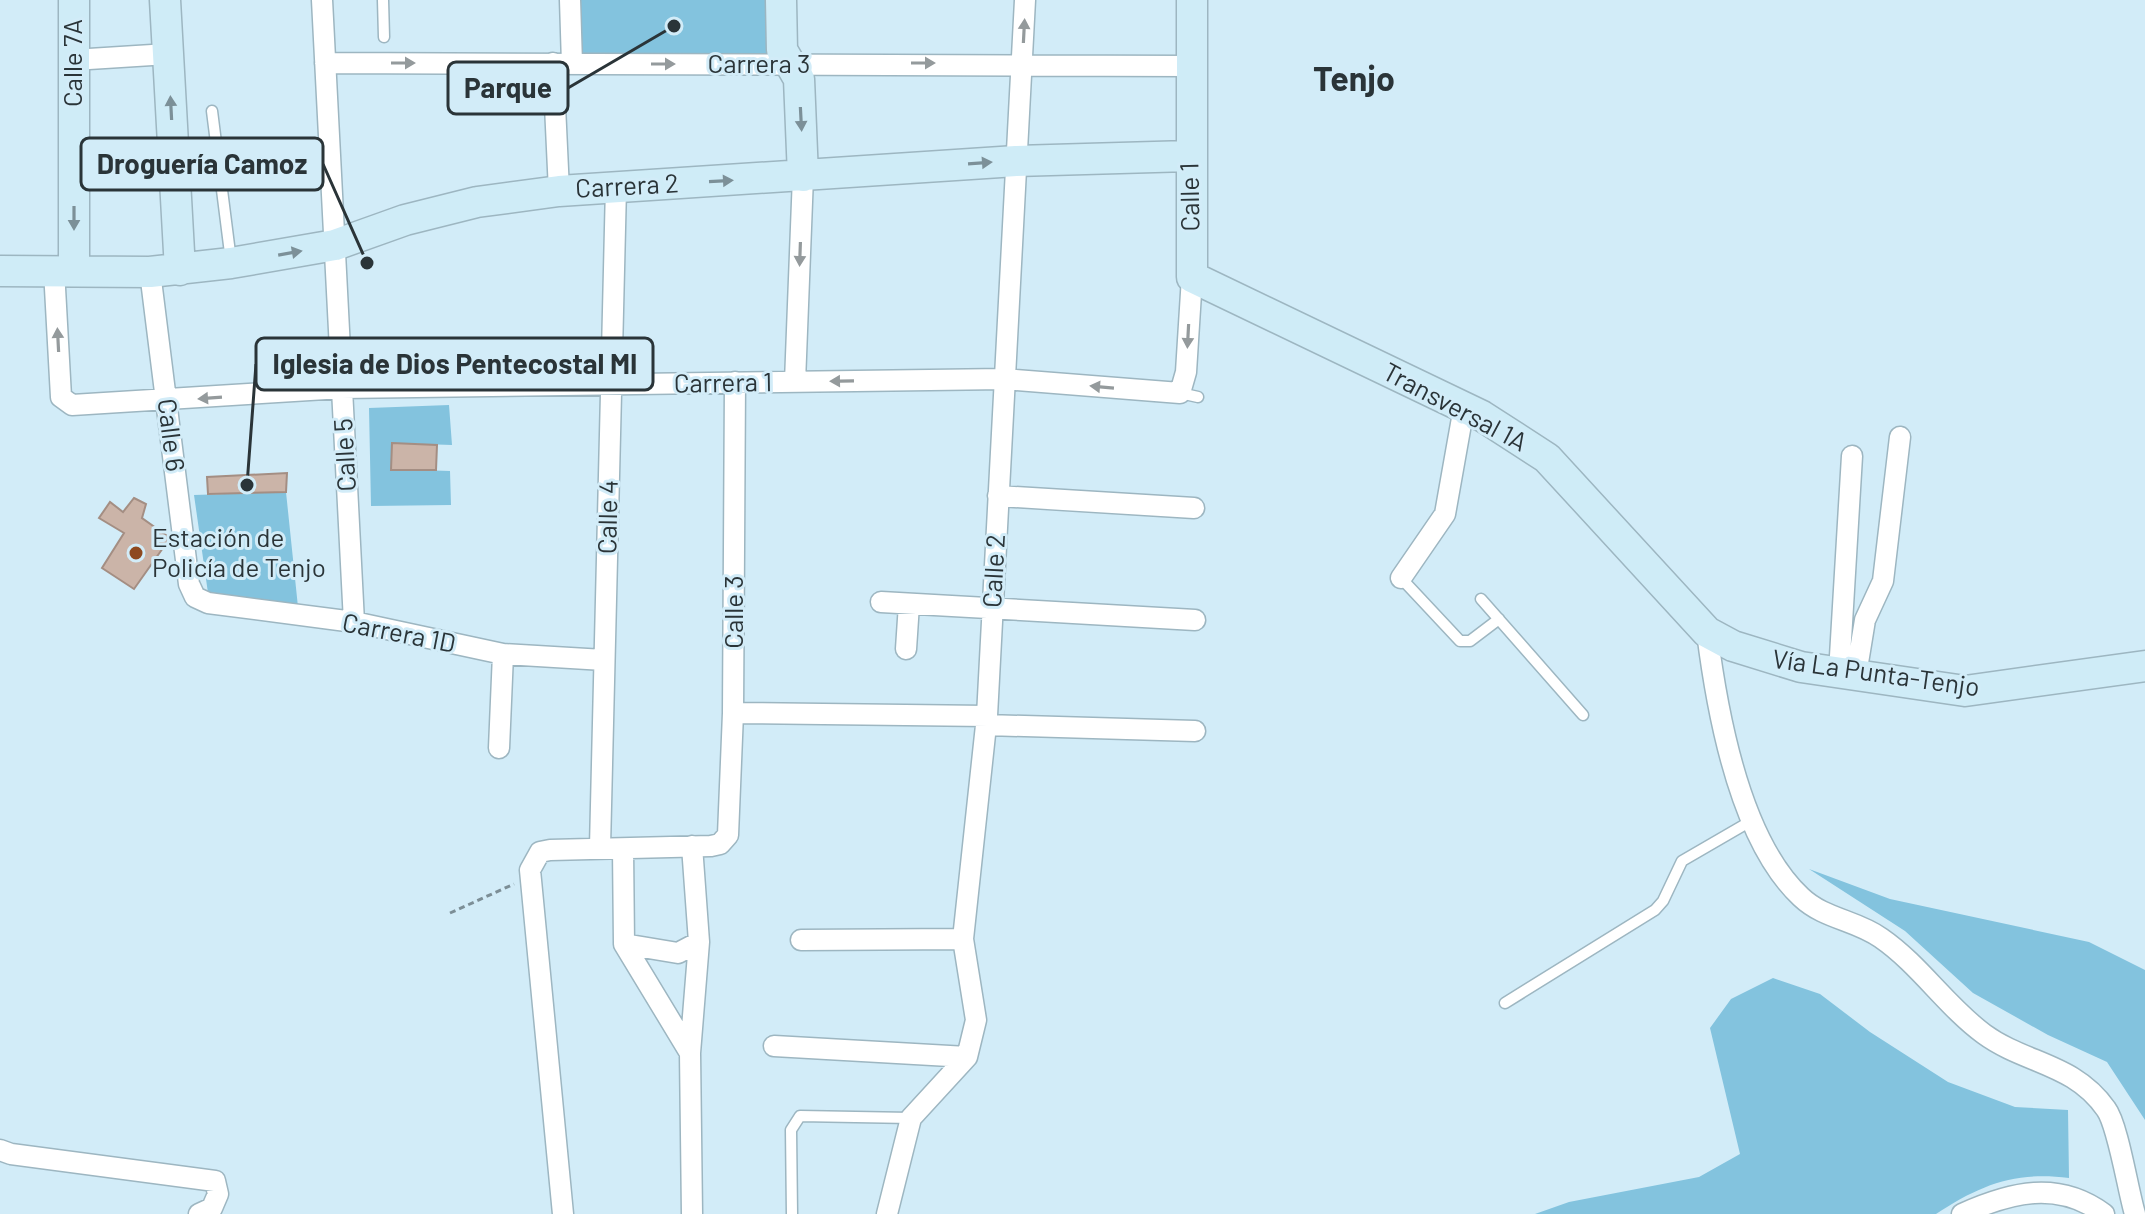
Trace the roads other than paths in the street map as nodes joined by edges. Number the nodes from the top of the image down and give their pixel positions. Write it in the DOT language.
graph roads {
  1 [pos="74,0"];
  2 [pos="165,0"];
  3 [pos="322,0"];
  4 [pos="383,0"];
  5 [pos="570,0"];
  6 [pos="781,0"];
  7 [pos="1025,0"];
  8 [pos="1192,0"];
  9 [pos="384,37"];
  10 [pos="168,54"];
  11 [pos="73,60"];
  12 [pos="1022,62"];
  13 [pos="325,63"];
  14 [pos="562,63"];
  15 [pos="791,64"];
  16 [pos="1192,66"];
  17 [pos="212,111"];
  18 [pos="1189,156"];
  19 [pos="1016,161"];
  20 [pos="803,176"];
  21 [pos="616,187"];
  22 [pos="559,191"];
  23 [pos="335,245"];
  24 [pos="231,263"];
  25 [pos="64,270"];
  26 [pos="180,270"];
  27 [pos="0,271"];
  28 [pos="150,272"];
  29 [pos="1192,277"];
  30 [pos="1004,379"];
  31 [pos="735,382"];
  32 [pos="795,382"];
  33 [pos="611,384"];
  34 [pos="342,388"];
  35 [pos="1189,395"];
  36 [pos="166,401"];
  37 [pos="1464,407"];
  38 [pos="1900,437"];
  39 [pos="1852,456"];
  40 [pos="998,496"];
  41 [pos="1194,508"];
  42 [pos="1401,578"];
  43 [pos="195,597"];
  44 [pos="1481,599"];
  45 [pos="881,602"];
  46 [pos="909,604"];
  47 [pos="992,610"];
  48 [pos="1499,619"];
  49 [pos="1195,620"];
  50 [pos="354,622"];
  51 [pos="1707,632"];
  52 [pos="906,649"];
  53 [pos="503,654"];
  54 [pos="604,660"];
  55 [pos="2145,666"];
  56 [pos="1847,674"];
  57 [pos="733,713"];
  58 [pos="1583,715"];
  59 [pos="986,720"];
  60 [pos="1195,731"];
  61 [pos="499,748"];
  62 [pos="1751,821"];
  63 [pos="692,846"];
  64 [pos="600,847"];
  65 [pos="623,849"];
  66 [pos="963,939"];
  67 [pos="801,940"];
  68 [pos="699,942"];
  69 [pos="624,944"];
  70 [pos="1505,1003"];
  71 [pos="774,1046"];
  72 [pos="690,1053"];
  73 [pos="967,1057"];
  74 [pos="911,1118"];
  75 [pos="0,1150"];
  76 [pos="199,1214"];
  77 [pos="563,1214"];
  78 [pos="692,1214"];
  79 [pos="792,1214"];
  80 [pos="887,1214"];
  81 [pos="1962,1214"];
  82 [pos="2104,1214"];
  83 [pos="2135,1214"];
  1 -- 11 [label="main road, Calle 7A"];
  2 -- 10 [label="main road"];
  3 -- 13 [label="street, Calle 5"];
  4 -- 9 [label="lane"];
  5 -- 14 [label="street"];
  6 -- 15 [label="main road"];
  12 -- 7 [label="street, Calle 2, one-way"];
  8 -- 16 [label="main road, Calle 1"];
  10 -- 11 [label="street"];
  26 -- 10 [label="main road, one-way"];
  11 -- 25 [label="main road, Calle 7A, one-way"];
  15 -- 12 [label="street, Carrera 3, one-way"];
  12 -- 16 [label="street, Carrera 3"];
  12 -- 19 [label="street, Calle 2"];
  13 -- 14 [label="street, Carrera 3, one-way"];
  13 -- 23 [label="street, Calle 5"];
  14 -- 15 [label="street, Carrera 3, one-way"];
  14 -- 22 [label="street"];
  15 -- 20 [label="main road, one-way"];
  16 -- 18 [label="main road, Calle 1"];
  17 -- 24 [label="lane"];
  18 -- 19 [label="main road, Carrera 2"];
  18 -- 29 [label="main road, Calle 1"];
  20 -- 19 [label="main road, Carrera 2, one-way"];
  19 -- 30 [label="street, Calle 2"];
  21 -- 20 [label="main road, Carrera 2, one-way"];
  20 -- 32 [label="street, one-way"];
  21 -- 22 [label="main road, Carrera 2"];
  21 -- 33 [label="street, Calle 4"];
  22 -- 23 [label="main road, Carrera 2"];
  24 -- 23 [label="main road, Carrera 2, one-way"];
  23 -- 34 [label="street, Calle 5"];
  24 -- 26 [label="main road, Carrera 2"];
  25 -- 27 [label="main road, Carrera 2"];
  25 -- 28 [label="main road, Carrera 2"];
  36 -- 25 [label="street, Carrera 1, one-way"];
  26 -- 28 [label="main road, Carrera 2"];
  28 -- 36 [label="street, Calle 6"];
  29 -- 35 [label="street, Calle 1, one-way"];
  29 -- 37 [label="main road, Transversal 1A"];
  30 -- 32 [label="street, Carrera 1, one-way"];
  35 -- 30 [label="street, Carrera 1, one-way"];
  30 -- 40 [label="street, Calle 2"];
  31 -- 32 [label="street, Carrera 1"];
  31 -- 33 [label="street, Carrera 1"];
  31 -- 57 [label="street, Calle 3"];
  33 -- 34 [label="street, Carrera 1"];
  33 -- 54 [label="street, Calle 4"];
  34 -- 36 [label="street, Carrera 1, one-way"];
  34 -- 50 [label="street, Calle 5"];
  36 -- 43 [label="street, Calle 6"];
  37 -- 42 [label="street"];
  37 -- 51 [label="main road, Transversal 1A"];
  38 -- 56 [label="street"];
  39 -- 56 [label="street"];
  40 -- 41 [label="street"];
  40 -- 47 [label="street, Calle 2"];
  42 -- 48 [label="lane"];
  43 -- 50 [label="street, Carrera 1D"];
  44 -- 48 [label="lane"];
  45 -- 46 [label="street"];
  46 -- 47 [label="street"];
  46 -- 52 [label="street"];
  47 -- 49 [label="street"];
  47 -- 59 [label="street, Calle 2"];
  48 -- 58 [label="lane"];
  50 -- 53 [label="street, Carrera 1D"];
  51 -- 56 [label="main road, Vía La Punta-Tenjo"];
  51 -- 62 [label="street"];
  53 -- 54 [label="street, Carrera 1D"];
  53 -- 61 [label="street"];
  54 -- 64 [label="street, Calle 4"];
  55 -- 56 [label="main road, Vía La Punta-Tenjo"];
  57 -- 59 [label="street"];
  57 -- 63 [label="street, Calle 3"];
  59 -- 60 [label="street"];
  59 -- 66 [label="street, Calle 2"];
  62 -- 70 [label="lane"];
  62 -- 83 [label="street"];
  63 -- 65 [label="street"];
  63 -- 68 [label="street"];
  64 -- 65 [label="street"];
  64 -- 77 [label="street"];
  65 -- 69 [label="street"];
  66 -- 67 [label="street"];
  66 -- 73 [label="street, Calle 2"];
  68 -- 69 [label="street"];
  68 -- 72 [label="street"];
  69 -- 72 [label="street"];
  71 -- 73 [label="street"];
  72 -- 78 [label="street"];
  73 -- 74 [label="street, Calle 2"];
  74 -- 79 [label="lane"];
  74 -- 80 [label="street"];
  75 -- 76 [label="street"];
  81 -- 82 [label="street"];
}
